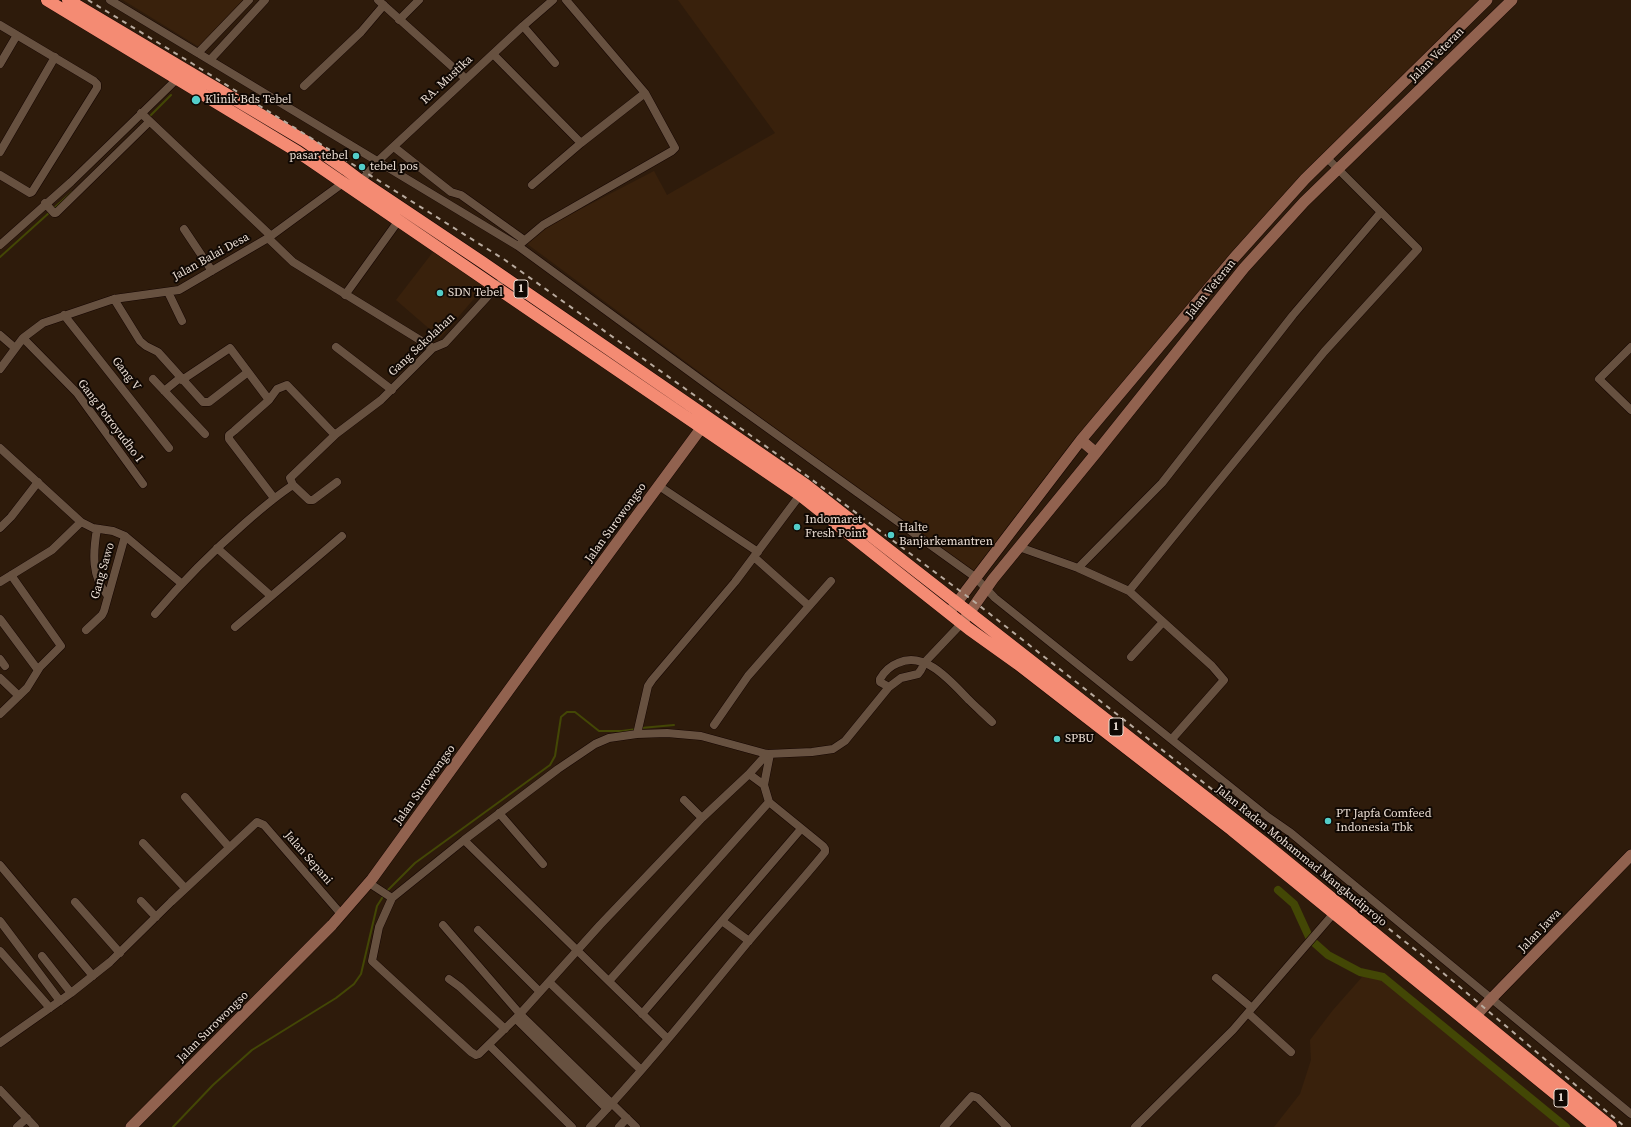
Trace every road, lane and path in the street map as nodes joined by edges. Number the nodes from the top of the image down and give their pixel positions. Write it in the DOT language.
graph roads {
  1 [pos="47,0"];
  2 [pos="68,0"];
  3 [pos="110,0"];
  4 [pos="249,0"];
  5 [pos="265,0"];
  6 [pos="419,0"];
  7 [pos="554,0"];
  8 [pos="566,0"];
  9 [pos="1487,0"];
  10 [pos="1512,0"];
  11 [pos="381,3"];
  12 [pos="399,20"];
  13 [pos="0,25"];
  14 [pos="523,26"];
  15 [pos="17,35"];
  16 [pos="493,54"];
  17 [pos="204,56"];
  18 [pos="55,57"];
  19 [pos="555,63"];
  20 [pos="0,64"];
  21 [pos="178,79"];
  22 [pos="466,79"];
  23 [pos="304,86"];
  24 [pos="645,93"];
  25 [pos="145,118"];
  26 [pos="581,143"];
  27 [pos="394,147"];
  28 [pos="0,152"];
  29 [pos="109,154"];
  30 [pos="1327,158"];
  31 [pos="378,161"];
  32 [pos="1339,169"];
  33 [pos="92,171"];
  34 [pos="0,175"];
  35 [pos="361,181"];
  36 [pos="344,183"];
  37 [pos="532,186"];
  38 [pos="75,187"];
  39 [pos="49,208"];
  40 [pos="1381,212"];
  41 [pos="399,220"];
  42 [pos="184,229"];
  43 [pos="270,237"];
  44 [pos="521,243"];
  45 [pos="0,245"];
  46 [pos="212,271"];
  47 [pos="500,282"];
  48 [pos="168,292"];
  49 [pos="345,295"];
  50 [pos="114,299"];
  51 [pos="64,315"];
  52 [pos="182,321"];
  53 [pos="0,335"];
  54 [pos="24,338"];
  55 [pos="336,347"];
  56 [pos="1631,347"];
  57 [pos="15,348"];
  58 [pos="433,348"];
  59 [pos="0,369"];
  60 [pos="248,372"];
  61 [pos="153,379"];
  62 [pos="181,379"];
  63 [pos="392,390"];
  64 [pos="164,391"];
  65 [pos="269,400"];
  66 [pos="1631,410"];
  67 [pos="702,427"];
  68 [pos="205,434"];
  69 [pos="336,434"];
  70 [pos="1081,440"];
  71 [pos="0,448"];
  72 [pos="170,448"];
  73 [pos="1096,453"];
  74 [pos="38,482"];
  75 [pos="337,482"];
  76 [pos="143,484"];
  77 [pos="293,485"];
  78 [pos="659,486"];
  79 [pos="800,495"];
  80 [pos="274,498"];
  81 [pos="81,522"];
  82 [pos="0,528"];
  83 [pos="97,529"];
  84 [pos="125,536"];
  85 [pos="342,536"];
  86 [pos="1020,547"];
  87 [pos="217,548"];
  88 [pos="756,555"];
  89 [pos="1078,568"];
  90 [pos="11,575"];
  91 [pos="975,577"];
  92 [pos="831,581"];
  93 [pos="0,582"];
  94 [pos="181,583"];
  95 [pos="987,588"];
  96 [pos="1129,591"];
  97 [pos="108,596"];
  98 [pos="272,596"];
  99 [pos="957,603"];
  100 [pos="809,606"];
  101 [pos="949,613"];
  102 [pos="969,613"];
  103 [pos="155,614"];
  104 [pos="0,619"];
  105 [pos="1163,622"];
  106 [pos="962,623"];
  107 [pos="235,627"];
  108 [pos="86,630"];
  109 [pos="1131,657"];
  110 [pos="921,664"];
  111 [pos="38,670"];
  112 [pos="0,678"];
  113 [pos="886,685"];
  114 [pos="19,696"];
  115 [pos="0,712"];
  116 [pos="992,722"];
  117 [pos="714,725"];
  118 [pos="638,730"];
  119 [pos="1172,739"];
  120 [pos="769,754"];
  121 [pos="749,774"];
  122 [pos="764,785"];
  123 [pos="185,797"];
  124 [pos="684,800"];
  125 [pos="769,802"];
  126 [pos="499,813"];
  127 [pos="702,818"];
  128 [pos="801,829"];
  129 [pos="464,840"];
  130 [pos="143,843"];
  131 [pos="229,847"];
  132 [pos="1631,855"];
  133 [pos="543,864"];
  134 [pos="0,865"];
  135 [pos="369,883"];
  136 [pos="185,888"];
  137 [pos="387,895"];
  138 [pos="141,901"];
  139 [pos="75,902"];
  140 [pos="1334,913"];
  141 [pos="341,914"];
  142 [pos="156,917"];
  143 [pos="0,921"];
  144 [pos="722,921"];
  145 [pos="443,926"];
  146 [pos="478,930"];
  147 [pos="749,941"];
  148 [pos="577,950"];
  149 [pos="0,951"];
  150 [pos="120,952"];
  151 [pos="42,956"];
  152 [pos="93,976"];
  153 [pos="1216,978"];
  154 [pos="449,979"];
  155 [pos="609,981"];
  156 [pos="549,982"];
  157 [pos="540,992"];
  158 [pos="71,993"];
  159 [pos="1491,999"];
  160 [pos="60,1001"];
  161 [pos="50,1008"];
  162 [pos="1250,1011"];
  163 [pos="642,1014"];
  164 [pos="518,1017"];
  165 [pos="1472,1020"];
  166 [pos="505,1029"];
  167 [pos="2,1038"];
  168 [pos="668,1039"];
  169 [pos="489,1045"];
  170 [pos="1291,1052"];
  171 [pos="641,1070"];
  172 [pos="0,1090"];
  173 [pos="610,1106"];
  174 [pos="1631,1114"];
  175 [pos="27,1118"];
  176 [pos="628,1118"];
  177 [pos="1145,1124"];
  178 [pos="17,1127"];
  179 [pos="35,1127"];
  180 [pos="131,1127"];
  181 [pos="572,1127"];
  182 [pos="590,1127"];
  183 [pos="619,1127"];
  184 [pos="636,1127"];
  185 [pos="944,1127"];
  186 [pos="1007,1127"];
  187 [pos="1135,1127"];
  188 [pos="1596,1127"];
  189 [pos="1611,1127"];
  1 -- 21 [label="highway, 1"];
  2 -- 35 [label="highway, 1"];
  3 -- 17 [label="street"];
  4 -- 17 [label="street"];
  5 -- 17 [label="street"];
  6 -- 12 [label="street"];
  7 -- 14 [label="street, RA. Mustika"];
  8 -- 24 [label="street"];
  9 -- 30 [label="main road, Jalan Veteran"];
  10 -- 32 [label="main road, Jalan Veteran"];
  11 -- 12 [label="street"];
  11 -- 23 [label="street"];
  12 -- 22 [label="street"];
  13 -- 15 [label="street"];
  14 -- 16 [label="street, RA. Mustika"];
  14 -- 19 [label="street"];
  15 -- 18 [label="street"];
  15 -- 20 [label="street"];
  16 -- 22 [label="street, RA. Mustika"];
  16 -- 26 [label="street"];
  17 -- 31 [label="street"];
  18 -- 28 [label="street"];
  18 -- 34 [label="street"];
  21 -- 25 [label="street"];
  21 -- 36 [label="highway, 1"];
  22 -- 27 [label="street, RA. Mustika"];
  24 -- 26 [label="street"];
  24 -- 44 [label="street"];
  25 -- 29 [label="street"];
  25 -- 29 [label="street"];
  25 -- 43 [label="street"];
  26 -- 37 [label="street"];
  27 -- 31 [label="street, RA. Mustika"];
  27 -- 44 [label="street"];
  29 -- 33 [label="street"];
  29 -- 33 [label="street"];
  30 -- 32 [label="street"];
  30 -- 70 [label="main road, Jalan Veteran"];
  31 -- 35 [label="street, RA. Mustika"];
  31 -- 44 [label="street"];
  32 -- 40 [label="street"];
  32 -- 73 [label="main road, Jalan Veteran"];
  33 -- 38 [label="street"];
  33 -- 38 [label="street"];
  35 -- 47 [label="highway, 1"];
  36 -- 41 [label="highway, 1"];
  36 -- 43 [label="street, Jalan Balai Desa"];
  38 -- 39 [label="street"];
  38 -- 39 [label="street"];
  39 -- 45 [label="street"];
  40 -- 89 [label="street"];
  40 -- 96 [label="street"];
  41 -- 47 [label="highway, 1"];
  41 -- 49 [label="street"];
  42 -- 46 [label="street"];
  43 -- 46 [label="street, Jalan Balai Desa"];
  43 -- 49 [label="street"];
  44 -- 91 [label="street"];
  46 -- 48 [label="street, Jalan Balai Desa"];
  47 -- 58 [label="street, Gang Sekolahan"];
  47 -- 67 [label="highway, 1"];
  47 -- 99 [label="highway, 1"];
  48 -- 50 [label="street, Jalan Balai Desa"];
  48 -- 52 [label="street"];
  49 -- 58 [label="street"];
  50 -- 51 [label="street, Jalan Balai Desa"];
  50 -- 62 [label="street"];
  51 -- 54 [label="street, Jalan Balai Desa"];
  51 -- 72 [label="street, Gang V"];
  53 -- 57 [label="street"];
  54 -- 57 [label="street, Jalan Balai Desa"];
  54 -- 76 [label="street, Gang Potroyudho I"];
  55 -- 63 [label="street"];
  56 -- 66 [label="street"];
  57 -- 59 [label="street, Jalan Balai Desa"];
  58 -- 63 [label="street, Gang Sekolahan"];
  60 -- 62 [label="street"];
  60 -- 62 [label="street"];
  60 -- 65 [label="street"];
  61 -- 64 [label="street"];
  62 -- 64 [label="street"];
  63 -- 69 [label="street, Gang Sekolahan"];
  64 -- 68 [label="street"];
  65 -- 69 [label="street"];
  65 -- 80 [label="street"];
  67 -- 78 [label="main road, Jalan Surowongso"];
  67 -- 79 [label="highway, 1"];
  69 -- 77 [label="street, Gang Sekolahan"];
  70 -- 73 [label="main road"];
  70 -- 91 [label="main road, Jalan Veteran"];
  71 -- 74 [label="street"];
  73 -- 86 [label="main road, Jalan Veteran"];
  74 -- 81 [label="street"];
  74 -- 82 [label="street"];
  75 -- 77 [label="street"];
  77 -- 80 [label="street"];
  78 -- 88 [label="street"];
  78 -- 135 [label="main road, Jalan Surowongso"];
  79 -- 88 [label="street"];
  79 -- 101 [label="highway, 1"];
  80 -- 87 [label="street"];
  81 -- 83 [label="street"];
  81 -- 90 [label="street"];
  83 -- 84 [label="street"];
  83 -- 97 [label="street"];
  84 -- 94 [label="street"];
  84 -- 97 [label="street, Gang Sawo"];
  85 -- 98 [label="street"];
  86 -- 89 [label="street"];
  86 -- 95 [label="main road, Jalan Veteran"];
  87 -- 94 [label="street"];
  87 -- 98 [label="street"];
  88 -- 100 [label="street"];
  88 -- 118 [label="street"];
  89 -- 96 [label="street"];
  90 -- 93 [label="street"];
  90 -- 111 [label="street"];
  91 -- 95 [label="street"];
  91 -- 99 [label="main road, Jalan Veteran"];
  92 -- 100 [label="street"];
  94 -- 103 [label="street"];
  95 -- 102 [label="main road, Jalan Veteran"];
  95 -- 119 [label="street"];
  96 -- 105 [label="street"];
  97 -- 108 [label="street, Gang Sawo"];
  98 -- 107 [label="street"];
  99 -- 101 [label="main road, Jalan Veteran"];
  99 -- 102 [label="highway, 1"];
  100 -- 117 [label="street"];
  101 -- 106 [label="highway, 1"];
  102 -- 106 [label="main road, Jalan Veteran"];
  102 -- 165 [label="highway, Jalan Raden Mohammad Mangkudiprojo / 1"];
  104 -- 111 [label="street"];
  105 -- 109 [label="street"];
  105 -- 119 [label="street"];
  106 -- 110 [label="street"];
  106 -- 140 [label="highway, Jalan Raden Mohammad Mangkudiprojo / 1"];
  110 -- 113 [label="street"];
  110 -- 113 [label="street"];
  110 -- 116 [label="street"];
  111 -- 114 [label="street"];
  112 -- 114 [label="street"];
  113 -- 120 [label="street"];
  114 -- 115 [label="street"];
  118 -- 120 [label="street"];
  118 -- 126 [label="street"];
  119 -- 159 [label="street"];
  120 -- 121 [label="street"];
  120 -- 122 [label="street"];
  121 -- 122 [label="street"];
  121 -- 127 [label="street"];
  122 -- 125 [label="street"];
  123 -- 131 [label="street"];
  124 -- 127 [label="street"];
  125 -- 128 [label="street"];
  125 -- 155 [label="street"];
  126 -- 129 [label="street"];
  126 -- 133 [label="street"];
  127 -- 148 [label="street"];
  128 -- 144 [label="street"];
  128 -- 147 [label="street"];
  129 -- 137 [label="street"];
  129 -- 148 [label="street"];
  130 -- 136 [label="street"];
  131 -- 136 [label="street"];
  131 -- 141 [label="street, Jalan Sepani"];
  132 -- 159 [label="main road, Jalan Jawa"];
  134 -- 152 [label="street"];
  135 -- 137 [label="street"];
  135 -- 141 [label="main road, Jalan Surowongso"];
  136 -- 142 [label="street"];
  137 -- 169 [label="street"];
  138 -- 142 [label="street"];
  139 -- 150 [label="street"];
  140 -- 162 [label="street"];
  140 -- 165 [label="highway, Jalan Raden Mohammad Mangkudiprojo / 1"];
  141 -- 180 [label="main road, Jalan Surowongso"];
  142 -- 150 [label="street"];
  143 -- 160 [label="street"];
  144 -- 147 [label="street"];
  144 -- 163 [label="street"];
  145 -- 164 [label="street"];
  146 -- 157 [label="street"];
  147 -- 168 [label="street"];
  148 -- 155 [label="street"];
  148 -- 156 [label="street"];
  149 -- 161 [label="street"];
  150 -- 152 [label="street"];
  151 -- 158 [label="street"];
  152 -- 158 [label="street"];
  153 -- 162 [label="street"];
  154 -- 166 [label="street"];
  155 -- 163 [label="street"];
  156 -- 157 [label="street"];
  156 -- 171 [label="street"];
  157 -- 164 [label="street"];
  158 -- 160 [label="street"];
  159 -- 165 [label="main road, Jalan Jawa"];
  159 -- 174 [label="street"];
  160 -- 161 [label="street"];
  161 -- 167 [label="street"];
  162 -- 170 [label="street"];
  162 -- 177 [label="street"];
  163 -- 168 [label="street"];
  164 -- 166 [label="street"];
  164 -- 173 [label="street"];
  165 -- 188 [label="highway, Jalan Raden Mohammad Mangkudiprojo / 1"];
  165 -- 189 [label="highway, Jalan Raden Mohammad Mangkudiprojo / 1"];
  166 -- 169 [label="street"];
  168 -- 171 [label="street"];
  169 -- 181 [label="street"];
  171 -- 173 [label="street"];
  172 -- 175 [label="street"];
  173 -- 176 [label="street"];
  173 -- 182 [label="street"];
  175 -- 178 [label="street"];
  175 -- 179 [label="street"];
  176 -- 183 [label="street"];
  176 -- 184 [label="street"];
  177 -- 187 [label="street"];
  185 -- 186 [label="street"];
}
